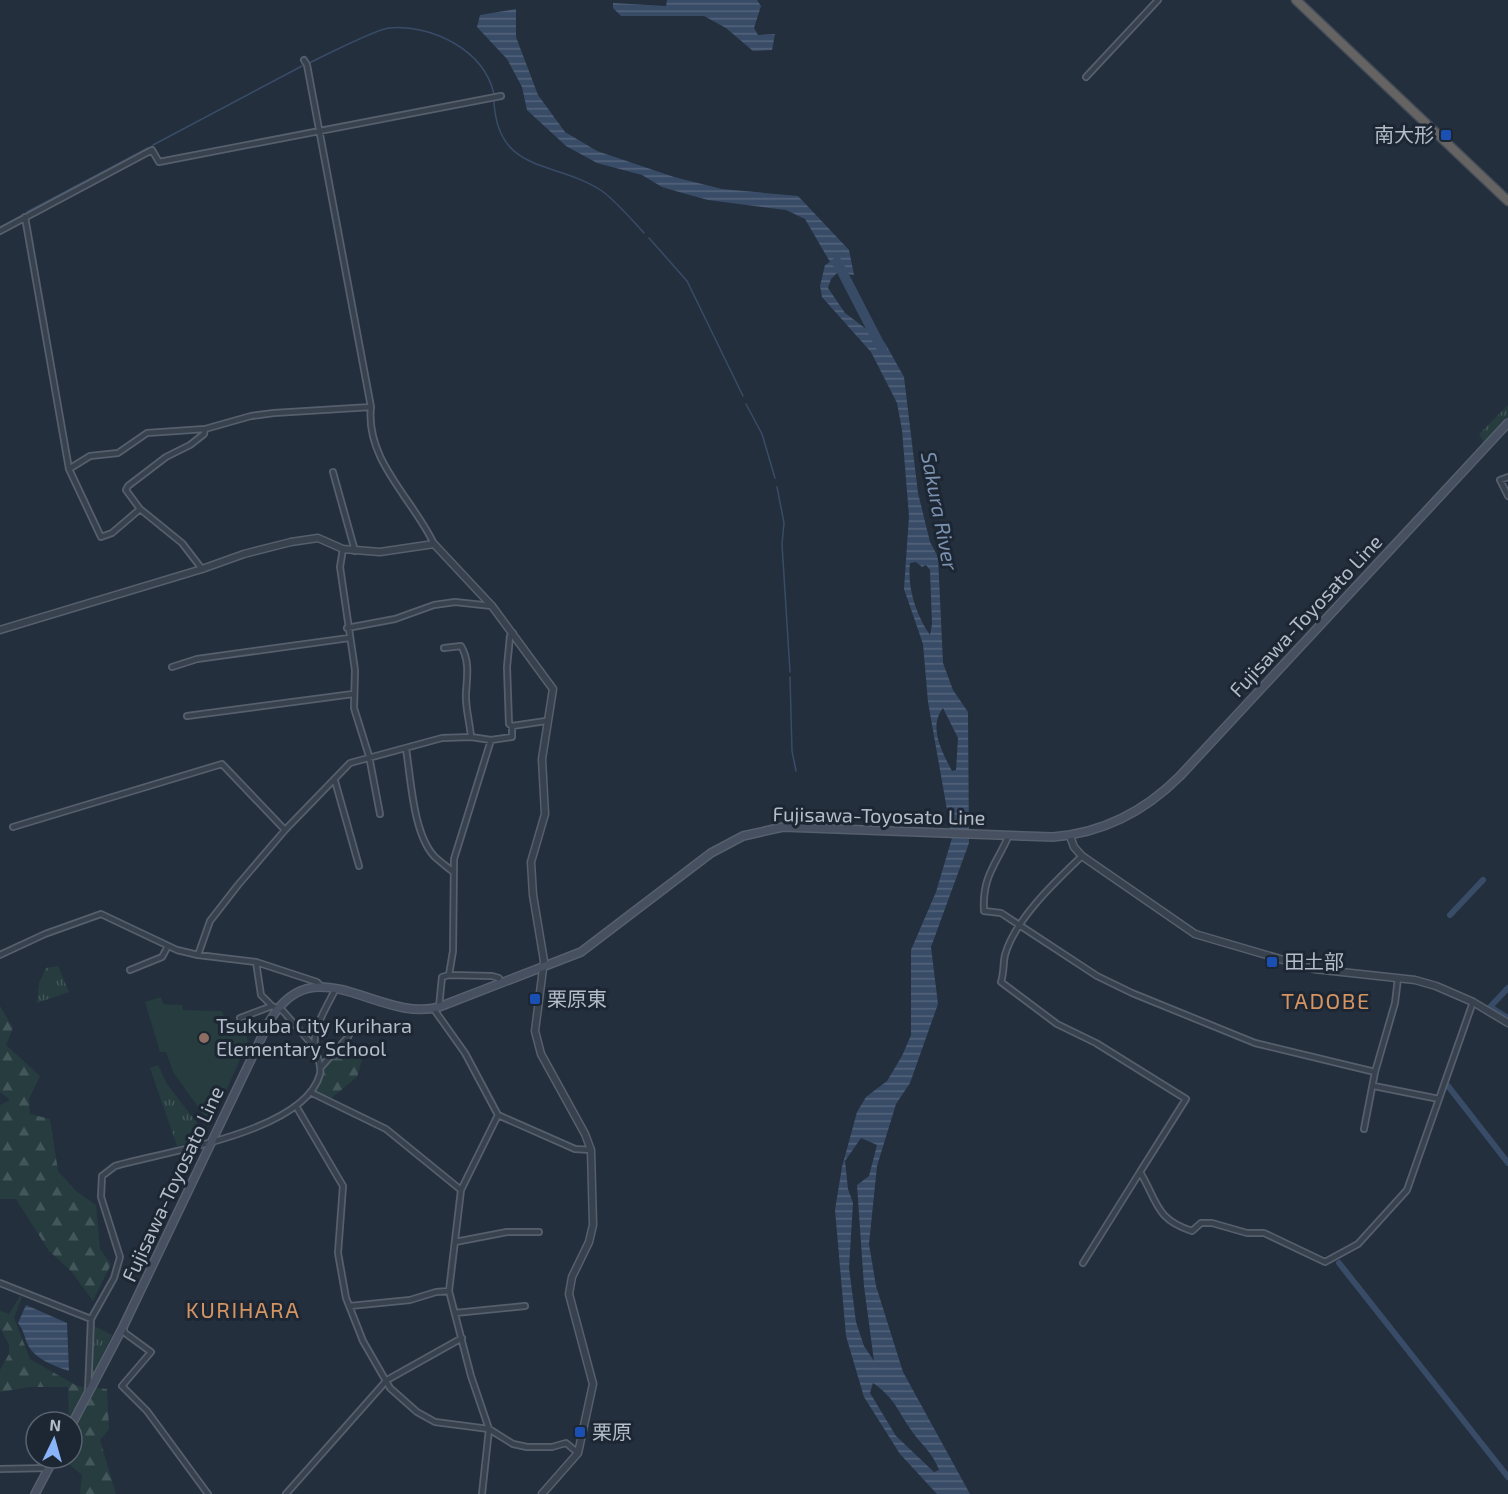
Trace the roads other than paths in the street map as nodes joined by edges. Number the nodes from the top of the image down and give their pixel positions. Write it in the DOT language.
graph roads {
  1 [pos="1158,0"];
  2 [pos="1296,0"];
  3 [pos="304,60"];
  4 [pos="1086,77"];
  5 [pos="501,96"];
  6 [pos="319,131"];
  7 [pos="1508,201"];
  8 [pos="25,217"];
  9 [pos="0,231"];
  10 [pos="371,407"];
  11 [pos="1508,423"];
  12 [pos="206,429"];
  13 [pos="69,469"];
  14 [pos="333,472"];
  15 [pos="1508,477"];
  16 [pos="1508,496"];
  17 [pos="140,508"];
  18 [pos="434,544"];
  19 [pos="343,549"];
  20 [pos="355,551"];
  21 [pos="202,569"];
  22 [pos="492,606"];
  23 [pos="347,628"];
  24 [pos="0,630"];
  25 [pos="513,633"];
  26 [pos="349,638"];
  27 [pos="444,648"];
  28 [pos="172,667"];
  29 [pos="353,694"];
  30 [pos="187,716"];
  31 [pos="546,721"];
  32 [pos="512,726"];
  33 [pos="471,737"];
  34 [pos="491,740"];
  35 [pos="406,749"];
  36 [pos="369,756"];
  37 [pos="335,781"];
  38 [pos="380,814"];
  39 [pos="13,827"];
  40 [pos="285,830"];
  41 [pos="1007,835"];
  42 [pos="1070,836"];
  43 [pos="1082,856"];
  44 [pos="359,866"];
  45 [pos="452,871"];
  46 [pos="1021,925"];
  47 [pos="168,946"];
  48 [pos="198,955"];
  49 [pos="0,956"];
  50 [pos="256,962"];
  51 [pos="544,968"];
  52 [pos="130,970"];
  53 [pos="450,975"];
  54 [pos="1398,978"];
  55 [pos="500,984"];
  56 [pos="321,986"];
  57 [pos="336,988"];
  58 [pos="1473,1002"];
  59 [pos="275,1007"];
  60 [pos="436,1008"];
  61 [pos="240,1018"];
  62 [pos="1508,1023"];
  63 [pos="353,1027"];
  64 [pos="315,1048"];
  65 [pos="321,1067"];
  66 [pos="1375,1072"];
  67 [pos="1374,1086"];
  68 [pos="312,1093"];
  69 [pos="1439,1099"];
  70 [pos="297,1106"];
  71 [pos="498,1115"];
  72 [pos="1364,1129"];
  73 [pos="211,1141"];
  74 [pos="591,1150"];
  75 [pos="1140,1172"];
  76 [pos="461,1190"];
  77 [pos="539,1232"];
  78 [pos="455,1242"];
  79 [pos="1083,1263"];
  80 [pos="0,1283"];
  81 [pos="449,1291"];
  82 [pos="350,1306"];
  83 [pos="525,1306"];
  84 [pos="455,1313"];
  85 [pos="91,1319"];
  86 [pos="123,1327"];
  87 [pos="462,1338"];
  88 [pos="387,1380"];
  89 [pos="88,1394"];
  90 [pos="79,1410"];
  91 [pos="489,1429"];
  92 [pos="578,1453"];
  93 [pos="24,1468"];
  94 [pos="0,1469"];
  95 [pos="47,1470"];
  96 [pos="35,1494"];
  97 [pos="208,1494"];
  98 [pos="286,1494"];
  99 [pos="482,1494"];
  100 [pos="542,1494"];
  1 -- 4 [label="street"];
  2 -- 7 [label="highway"];
  3 -- 6 [label="street"];
  5 -- 6 [label="street"];
  6 -- 8 [label="street"];
  6 -- 10 [label="street"];
  8 -- 9 [label="street"];
  8 -- 13 [label="street"];
  10 -- 12 [label="street"];
  10 -- 18 [label="street"];
  11 -- 42 [label="main road, Fujisawa-Toyosato Line"];
  12 -- 13 [label="street"];
  12 -- 17 [label="street"];
  13 -- 17 [label="street"];
  14 -- 20 [label="street"];
  15 -- 16 [label="street"];
  17 -- 21 [label="street"];
  18 -- 20 [label="street"];
  18 -- 22 [label="street"];
  19 -- 20 [label="street"];
  19 -- 21 [label="street"];
  19 -- 23 [label="street"];
  21 -- 24 [label="street"];
  22 -- 23 [label="street"];
  22 -- 25 [label="street"];
  23 -- 26 [label="street"];
  25 -- 31 [label="street"];
  25 -- 32 [label="street"];
  26 -- 28 [label="street"];
  26 -- 29 [label="street"];
  27 -- 33 [label="street"];
  29 -- 30 [label="street"];
  29 -- 36 [label="street"];
  31 -- 32 [label="street"];
  31 -- 51 [label="street"];
  32 -- 34 [label="street"];
  33 -- 34 [label="street"];
  33 -- 35 [label="street"];
  34 -- 45 [label="street"];
  35 -- 36 [label="street"];
  35 -- 45 [label="street"];
  36 -- 37 [label="street"];
  36 -- 38 [label="street"];
  37 -- 40 [label="street"];
  37 -- 44 [label="street"];
  39 -- 40 [label="street"];
  40 -- 48 [label="street"];
  41 -- 42 [label="main road, Fujisawa-Toyosato Line"];
  41 -- 46 [label="street"];
  41 -- 51 [label="main road, Fujisawa-Toyosato Line"];
  42 -- 43 [label="street"];
  43 -- 46 [label="street"];
  43 -- 54 [label="street"];
  45 -- 53 [label="street"];
  46 -- 66 [label="street"];
  46 -- 75 [label="street"];
  47 -- 48 [label="street"];
  47 -- 49 [label="street"];
  47 -- 52 [label="street"];
  48 -- 50 [label="street"];
  50 -- 56 [label="street"];
  50 -- 59 [label="street"];
  51 -- 55 [label="main road, Fujisawa-Toyosato Line"];
  51 -- 74 [label="street"];
  53 -- 55 [label="street"];
  53 -- 60 [label="street"];
  54 -- 58 [label="street"];
  54 -- 66 [label="street"];
  55 -- 60 [label="main road, Fujisawa-Toyosato Line"];
  56 -- 57 [label="main road, Fujisawa-Toyosato Line"];
  56 -- 59 [label="main road, Fujisawa-Toyosato Line"];
  57 -- 60 [label="main road, Fujisawa-Toyosato Line"];
  57 -- 64 [label="street"];
  58 -- 62 [label="street"];
  58 -- 69 [label="street"];
  59 -- 61 [label="street"];
  59 -- 64 [label="street"];
  59 -- 73 [label="main road, Fujisawa-Toyosato Line"];
  60 -- 71 [label="street"];
  63 -- 65 [label="street"];
  64 -- 65 [label="street"];
  65 -- 68 [label="street"];
  66 -- 67 [label="street"];
  67 -- 69 [label="street"];
  67 -- 72 [label="street"];
  68 -- 70 [label="street"];
  68 -- 76 [label="street"];
  69 -- 75 [label="street"];
  70 -- 73 [label="street"];
  70 -- 82 [label="street"];
  71 -- 74 [label="street"];
  71 -- 76 [label="street"];
  73 -- 85 [label="street"];
  73 -- 86 [label="main road, Fujisawa-Toyosato Line"];
  74 -- 92 [label="street"];
  75 -- 79 [label="street"];
  76 -- 78 [label="street"];
  77 -- 78 [label="street"];
  78 -- 81 [label="street"];
  80 -- 85 [label="street"];
  81 -- 82 [label="street"];
  81 -- 84 [label="street"];
  82 -- 88 [label="street"];
  83 -- 84 [label="street"];
  84 -- 87 [label="street"];
  85 -- 89 [label="street"];
  86 -- 89 [label="main road, Fujisawa-Toyosato Line"];
  86 -- 97 [label="street"];
  87 -- 88 [label="street"];
  87 -- 91 [label="street"];
  88 -- 91 [label="street"];
  88 -- 98 [label="street"];
  89 -- 90 [label="main road, Fujisawa-Toyosato Line"];
  91 -- 92 [label="street"];
  91 -- 99 [label="street"];
  92 -- 100 [label="street"];
  93 -- 94 [label="street"];
  95 -- 96 [label="main road"];
}
